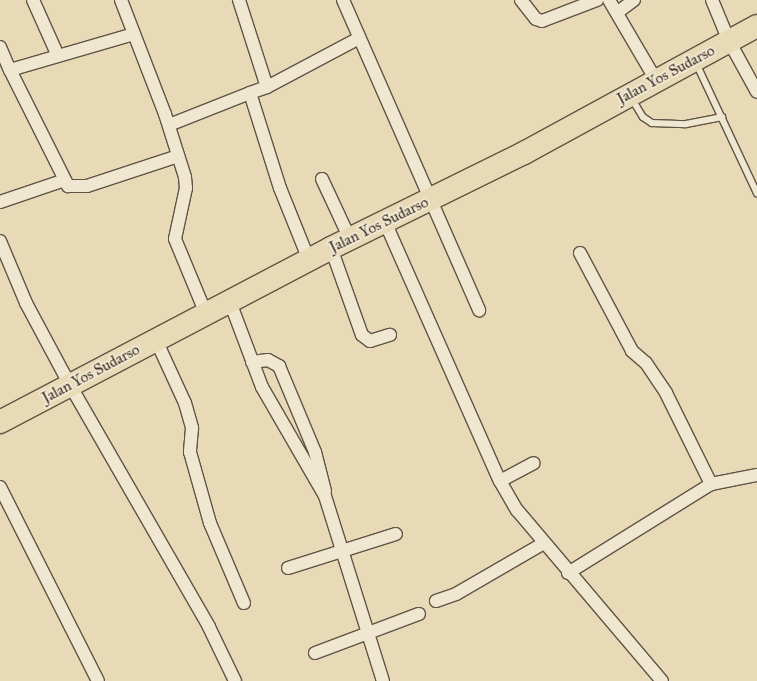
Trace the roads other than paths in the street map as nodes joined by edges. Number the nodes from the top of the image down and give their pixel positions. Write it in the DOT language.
graph roads {
  1 [pos="33,0"];
  2 [pos="121,0"];
  3 [pos="239,0"];
  4 [pos="343,0"];
  5 [pos="521,0"];
  6 [pos="597,0"];
  7 [pos="609,0"];
  8 [pos="634,0"];
  9 [pos="712,0"];
  10 [pos="618,12"];
  11 [pos="757,26"];
  12 [pos="134,34"];
  13 [pos="359,38"];
  14 [pos="729,41"];
  15 [pos="0,47"];
  16 [pos="58,56"];
  17 [pos="694,60"];
  18 [pos="10,70"];
  19 [pos="656,80"];
  20 [pos="267,87"];
  21 [pos="757,92"];
  22 [pos="250,93"];
  23 [pos="628,95"];
  24 [pos="722,117"];
  25 [pos="169,125"];
  26 [pos="178,156"];
  27 [pos="322,179"];
  28 [pos="62,181"];
  29 [pos="757,193"];
  30 [pos="429,200"];
  31 [pos="0,202"];
  32 [pos="385,222"];
  33 [pos="0,241"];
  34 [pos="340,244"];
  35 [pos="580,253"];
  36 [pos="309,260"];
  37 [pos="230,302"];
  38 [pos="479,310"];
  39 [pos="206,314"];
  40 [pos="390,334"];
  41 [pos="156,340"];
  42 [pos="252,362"];
  43 [pos="70,385"];
  44 [pos="1,418"];
  45 [pos="534,463"];
  46 [pos="757,475"];
  47 [pos="500,481"];
  48 [pos="711,484"];
  49 [pos="0,487"];
  50 [pos="325,496"];
  51 [pos="396,534"];
  52 [pos="544,543"];
  53 [pos="344,551"];
  54 [pos="288,568"];
  55 [pos="568,574"];
  56 [pos="436,601"];
  57 [pos="244,603"];
  58 [pos="419,614"];
  59 [pos="367,636"];
  60 [pos="315,654"];
  61 [pos="98,681"];
  62 [pos="235,681"];
  63 [pos="383,681"];
  64 [pos="662,681"];
  1 -- 16 [label="street"];
  2 -- 12 [label="street"];
  3 -- 20 [label="street"];
  4 -- 13 [label="street"];
  5 -- 6 [label="street"];
  7 -- 10 [label="street"];
  8 -- 10 [label="street"];
  9 -- 14 [label="street"];
  10 -- 19 [label="street"];
  11 -- 14 [label="highway, Jalan Yos Sudarso"];
  12 -- 16 [label="street"];
  12 -- 25 [label="street"];
  13 -- 20 [label="street"];
  13 -- 30 [label="street"];
  14 -- 17 [label="highway, Jalan Yos Sudarso"];
  14 -- 21 [label="street"];
  15 -- 18 [label="street"];
  16 -- 18 [label="street"];
  17 -- 19 [label="highway, Jalan Yos Sudarso"];
  17 -- 24 [label="lane"];
  18 -- 28 [label="street"];
  19 -- 23 [label="highway, Jalan Yos Sudarso"];
  20 -- 22 [label="street"];
  22 -- 25 [label="street"];
  22 -- 36 [label="street"];
  23 -- 24 [label="lane"];
  23 -- 30 [label="highway, Jalan Yos Sudarso"];
  24 -- 29 [label="lane"];
  25 -- 26 [label="street"];
  26 -- 28 [label="street"];
  26 -- 39 [label="street"];
  27 -- 34 [label="street"];
  28 -- 31 [label="street"];
  30 -- 32 [label="highway, Jalan Yos Sudarso"];
  30 -- 38 [label="street"];
  32 -- 34 [label="highway, Jalan Yos Sudarso"];
  32 -- 47 [label="street"];
  33 -- 43 [label="street"];
  34 -- 36 [label="highway, Jalan Yos Sudarso"];
  34 -- 40 [label="street"];
  35 -- 48 [label="street"];
  36 -- 37 [label="highway, Jalan Yos Sudarso"];
  37 -- 39 [label="highway, Jalan Yos Sudarso"];
  37 -- 42 [label="street"];
  39 -- 41 [label="highway, Jalan Yos Sudarso"];
  41 -- 43 [label="highway, Jalan Yos Sudarso"];
  41 -- 57 [label="street"];
  42 -- 50 [label="street"];
  42 -- 50 [label="street"];
  43 -- 44 [label="highway, Jalan Yos Sudarso"];
  43 -- 62 [label="street"];
  45 -- 47 [label="street"];
  46 -- 48 [label="street"];
  47 -- 52 [label="street"];
  48 -- 55 [label="street"];
  49 -- 61 [label="street"];
  50 -- 53 [label="street"];
  51 -- 53 [label="street"];
  52 -- 55 [label="street"];
  52 -- 56 [label="street"];
  53 -- 54 [label="street"];
  53 -- 59 [label="street"];
  55 -- 64 [label="street"];
  58 -- 59 [label="street"];
  59 -- 60 [label="street"];
  59 -- 63 [label="street"];
}
